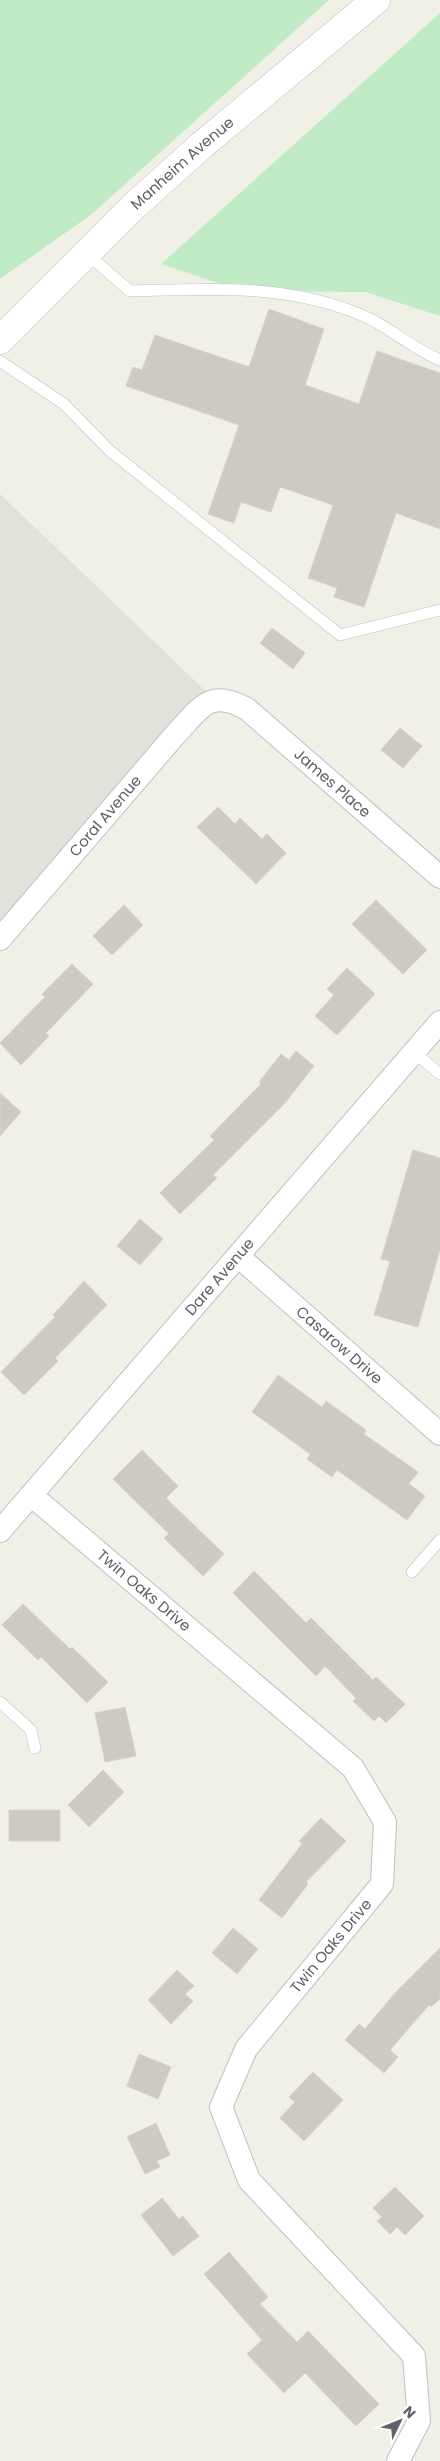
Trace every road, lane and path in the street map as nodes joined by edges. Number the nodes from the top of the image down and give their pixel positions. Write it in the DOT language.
graph roads {
  1 [pos="376,0"];
  2 [pos="86,253"];
  3 [pos="0,340"];
  4 [pos="440,360"];
  5 [pos="0,361"];
  6 [pos="440,610"];
  7 [pos="217,698"];
  8 [pos="440,877"];
  9 [pos="0,939"];
  10 [pos="440,1022"];
  11 [pos="414,1052"];
  12 [pos="440,1074"];
  13 [pos="238,1256"];
  14 [pos="440,1434"];
  15 [pos="31,1496"];
  16 [pos="0,1531"];
  17 [pos="440,1540"];
  18 [pos="412,1572"];
  19 [pos="0,1702"];
  20 [pos="35,1748"];
  21 [pos="398,2461"];
  1 -- 2 [label="street, Manheim Avenue"];
  2 -- 3 [label="street, Manheim Avenue"];
  2 -- 4 [label="lane"];
  5 -- 6 [label="lane"];
  7 -- 8 [label="street, James Place"];
  7 -- 9 [label="street, Coral Avenue"];
  10 -- 11 [label="street, Dare Avenue"];
  11 -- 12 [label="lane"];
  11 -- 13 [label="street, Dare Avenue"];
  13 -- 14 [label="street, Casarow Drive"];
  13 -- 15 [label="street, Dare Avenue"];
  15 -- 16 [label="street, Dare Avenue"];
  15 -- 21 [label="street, Twin Oaks Drive"];
  17 -- 18 [label="lane"];
  19 -- 20 [label="lane"];
}
